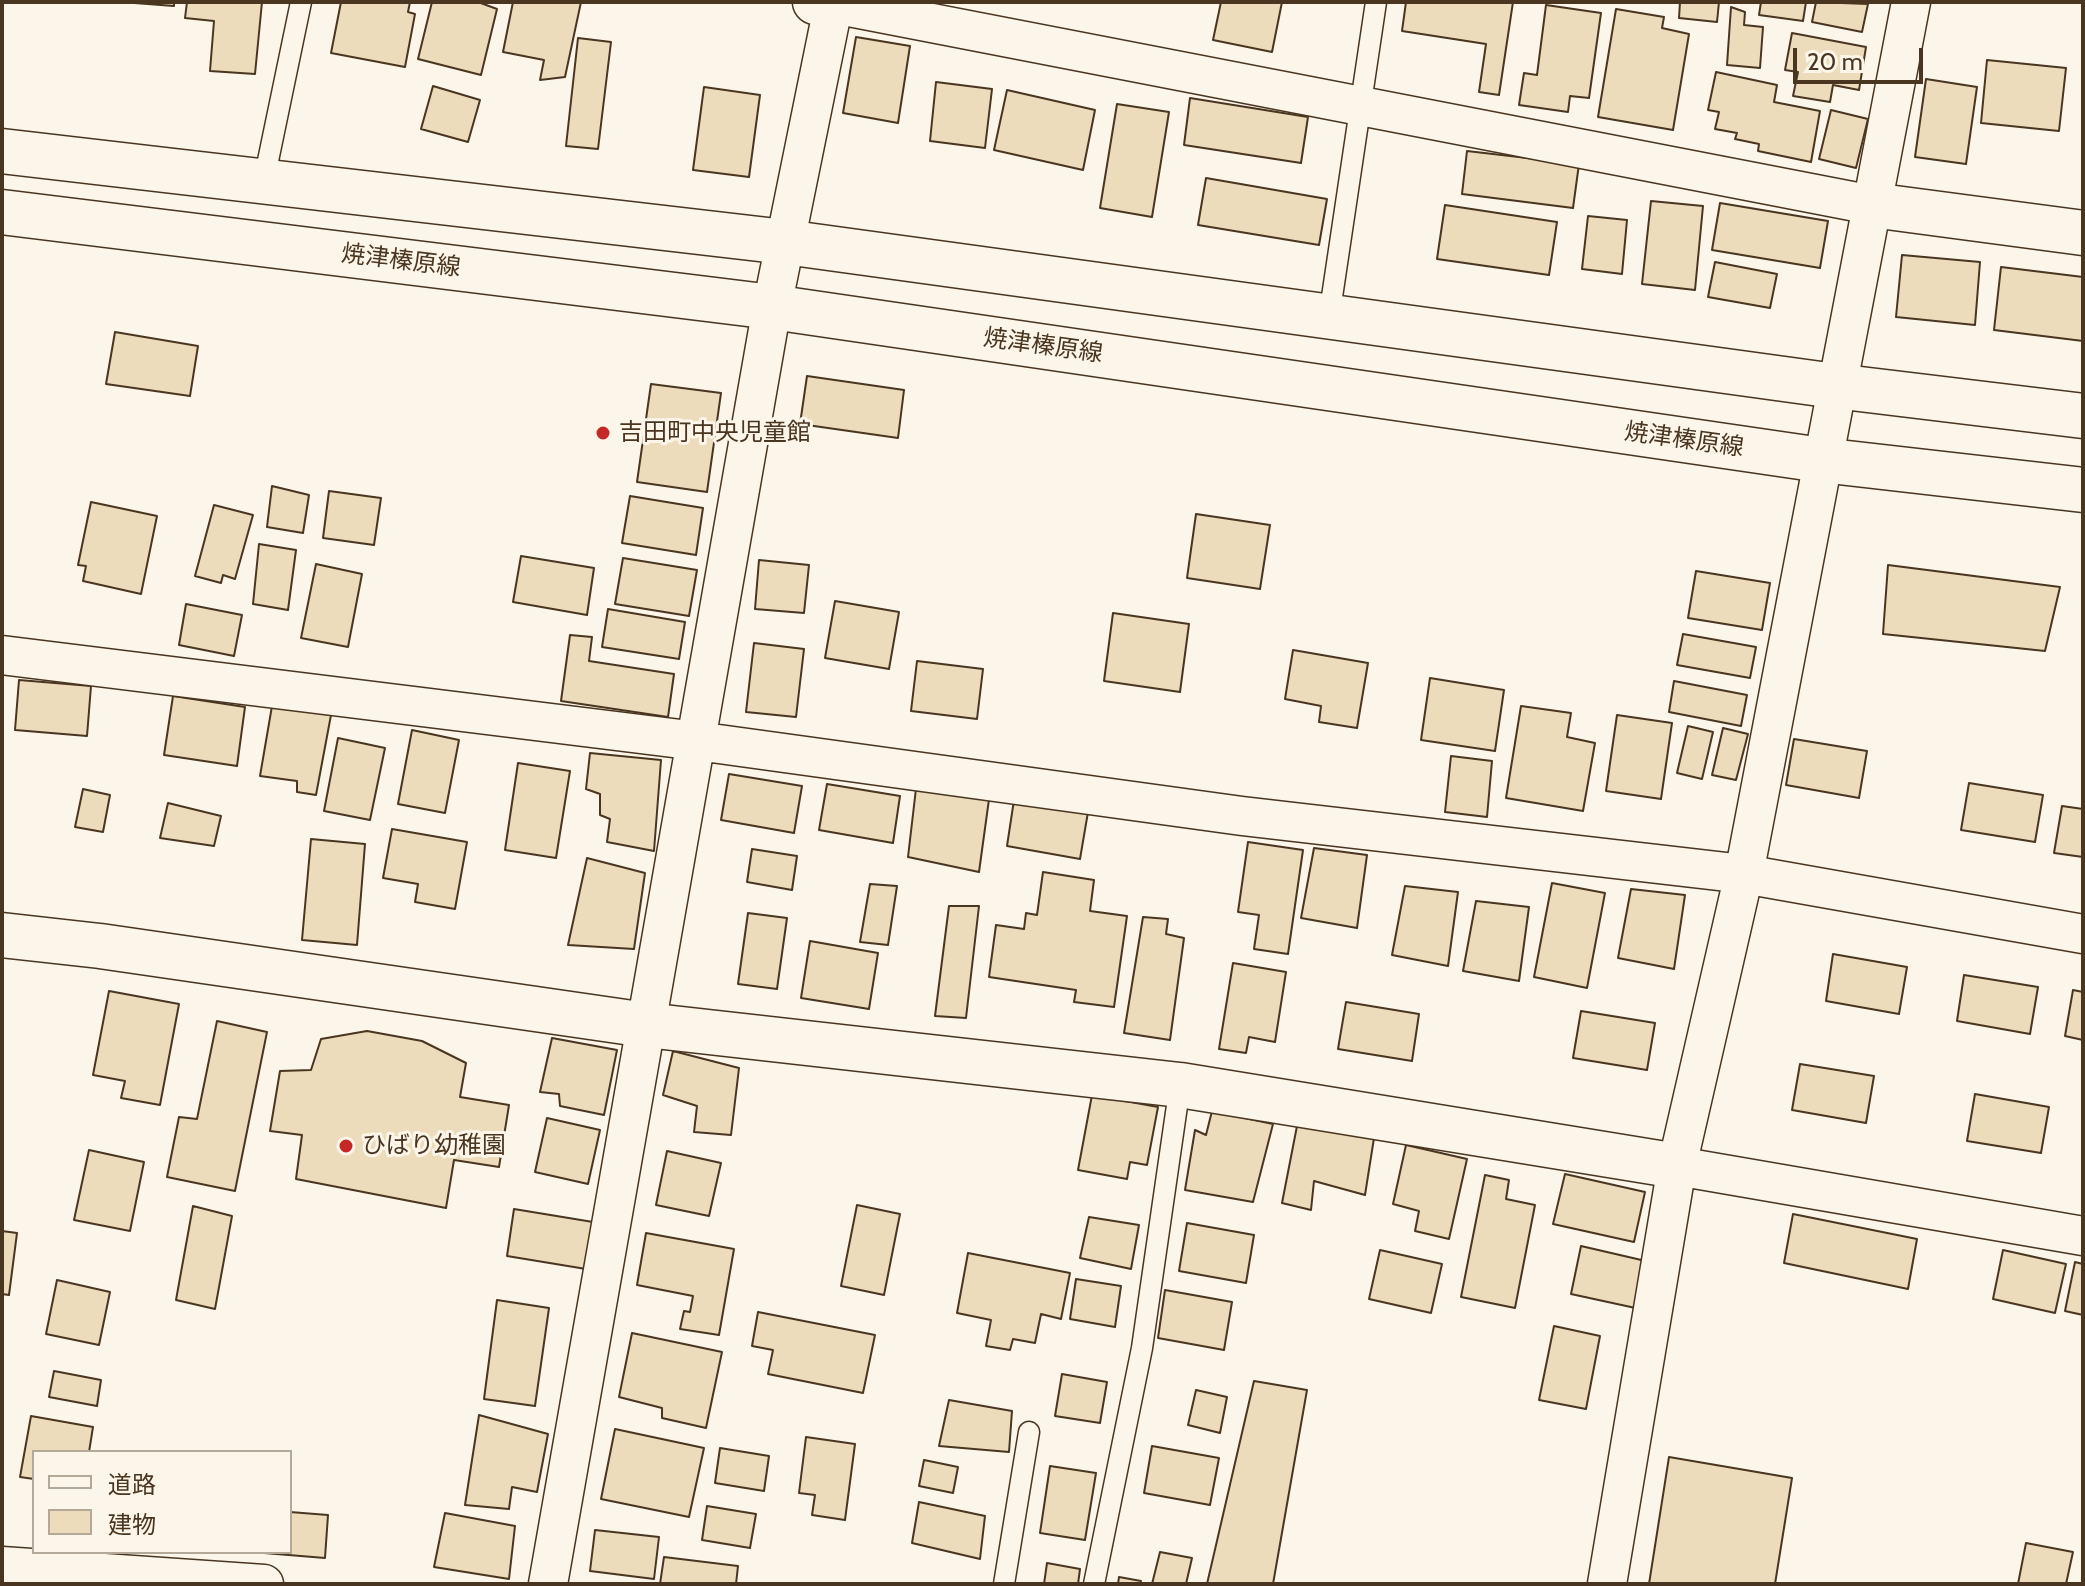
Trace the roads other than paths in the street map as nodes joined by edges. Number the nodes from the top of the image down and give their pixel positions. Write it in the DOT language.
graph roads {
  1 [pos="301,2"];
  2 [pos="1376,2"];
  3 [pos="1911,2"];
  4 [pos="828,3"];
  5 [pos="1359,106"];
  6 [pos="2,151"];
  7 [pos="264,180"];
  8 [pos="1872,205"];
  9 [pos="2,212"];
  10 [pos="2083,233"];
  11 [pos="785,242"];
  12 [pos="772,307"];
  13 [pos="1329,317"];
  14 [pos="1835,386"];
  15 [pos="2083,416"];
  16 [pos="1821,460"];
  17 [pos="2083,490"];
  18 [pos="2,655"];
  19 [pos="697,741"];
  20 [pos="1744,874"];
  21 [pos="2083,934"];
  22 [pos="2,935"];
  23 [pos="646,1025"];
  24 [pos="1180,1085"];
  25 [pos="1677,1166"];
  26 [pos="2083,1236"];
  27 [pos="1029,1432"];
  28 [pos="2,1566"];
  29 [pos="264,1584"];
  30 [pos="548,1584"];
  31 [pos="1004,1584"];
  32 [pos="1094,1584"];
  33 [pos="1607,1584"];
  1 -- 7 [label="lane"];
  2 -- 5 [label="lane"];
  3 -- 8 [label="street"];
  4 -- 5 [label="street"];
  4 -- 11 [label="street"];
  5 -- 8 [label="street"];
  5 -- 13 [label="lane"];
  6 -- 7 [label="main road"];
  7 -- 11 [label="main road"];
  8 -- 10 [label="main road"];
  8 -- 14 [label="street"];
  9 -- 12 [label="main road, 焼津榛原線"];
  11 -- 12 [label="street"];
  11 -- 13 [label="main road"];
  12 -- 16 [label="main road, 焼津榛原線"];
  12 -- 19 [label="street"];
  13 -- 14 [label="main road"];
  14 -- 15 [label="main road"];
  14 -- 16 [label="street"];
  16 -- 17 [label="main road, 焼津榛原線"];
  16 -- 20 [label="street"];
  18 -- 19 [label="street"];
  19 -- 20 [label="street"];
  19 -- 23 [label="street"];
  20 -- 21 [label="street"];
  20 -- 25 [label="street"];
  22 -- 23 [label="main road"];
  23 -- 24 [label="main road"];
  23 -- 30 [label="street"];
  24 -- 25 [label="main road"];
  24 -- 32 [label="lane"];
  25 -- 26 [label="street"];
  25 -- 33 [label="street"];
  27 -- 31 [label="lane"];
  28 -- 29 [label="street"];
}
